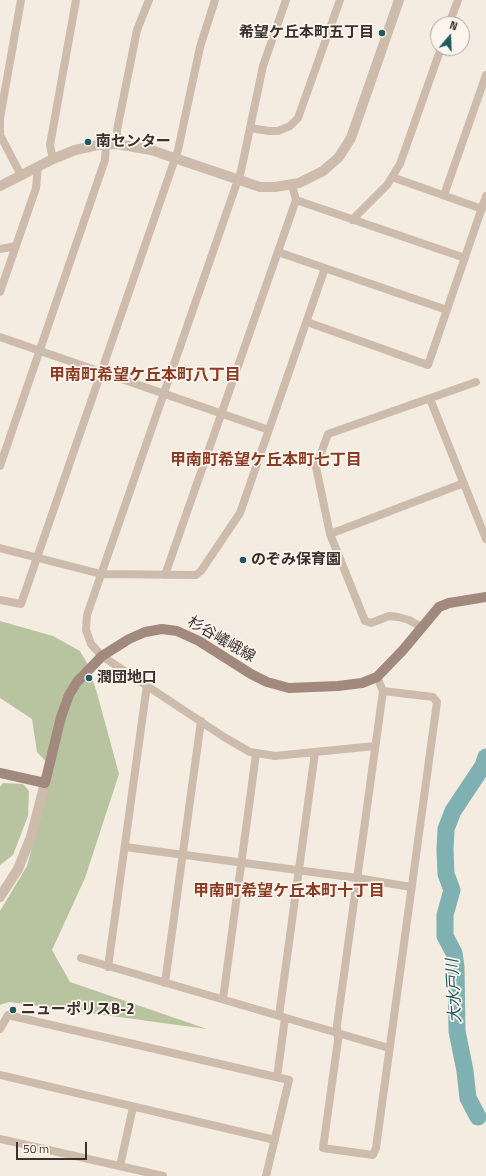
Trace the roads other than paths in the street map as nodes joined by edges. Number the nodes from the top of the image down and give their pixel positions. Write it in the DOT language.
graph roads {
  1 [pos="21,0"];
  2 [pos="76,0"];
  3 [pos="149,0"];
  4 [pos="215,0"];
  5 [pos="286,0"];
  6 [pos="340,0"];
  7 [pos="399,0"];
  8 [pos="458,0"];
  9 [pos="452,16"];
  10 [pos="438,56"];
  11 [pos="486,75"];
  12 [pos="250,128"];
  13 [pos="111,144"];
  14 [pos="176,158"];
  15 [pos="53,159"];
  16 [pos="38,166"];
  17 [pos="21,176"];
  18 [pos="392,177"];
  19 [pos="238,180"];
  20 [pos="292,185"];
  21 [pos="0,186"];
  22 [pos="444,195"];
  23 [pos="486,196"];
  24 [pos="296,200"];
  25 [pos="482,208"];
  26 [pos="352,220"];
  27 [pos="16,246"];
  28 [pos="0,249"];
  29 [pos="278,252"];
  30 [pos="465,258"];
  31 [pos="325,268"];
  32 [pos="0,292"];
  33 [pos="447,310"];
  34 [pos="307,322"];
  35 [pos="0,337"];
  36 [pos="40,350"];
  37 [pos="101,372"];
  38 [pos="476,382"];
  39 [pos="163,393"];
  40 [pos="430,398"];
  41 [pos="221,413"];
  42 [pos="269,430"];
  43 [pos="0,466"];
  44 [pos="464,483"];
  45 [pos="330,534"];
  46 [pos="486,539"];
  47 [pos="0,548"];
  48 [pos="37,558"];
  49 [pos="101,574"];
  50 [pos="165,575"];
  51 [pos="486,598"];
  52 [pos="0,600"];
  53 [pos="421,627"];
  54 [pos="102,656"];
  55 [pos="377,677"];
  56 [pos="147,685"];
  57 [pos="383,691"];
  58 [pos="201,721"];
  59 [pos="375,746"];
  60 [pos="316,752"];
  61 [pos="256,754"];
  62 [pos="0,772"];
  63 [pos="45,783"];
  64 [pos="125,847"];
  65 [pos="182,855"];
  66 [pos="241,863"];
  67 [pos="299,870"];
  68 [pos="358,878"];
  69 [pos="412,887"];
  70 [pos="0,897"];
  71 [pos="81,958"];
  72 [pos="108,967"];
  73 [pos="165,983"];
  74 [pos="223,999"];
  75 [pos="282,1017"];
  76 [pos="0,1029"];
  77 [pos="337,1033"];
  78 [pos="389,1048"];
  79 [pos="0,1075"];
  80 [pos="277,1077"];
  81 [pos="133,1107"];
  82 [pos="0,1139"];
  83 [pos="275,1140"];
  84 [pos="120,1166"];
  85 [pos="163,1176"];
  86 [pos="266,1176"];
  1 -- 17 [label="street"];
  2 -- 15 [label="street"];
  3 -- 13 [label="street"];
  4 -- 14 [label="street"];
  5 -- 12 [label="street"];
  6 -- 12 [label="street"];
  7 -- 20 [label="street"];
  8 -- 9 [label="street"];
  10 -- 18 [label="street"];
  11 -- 22 [label="street"];
  12 -- 19 [label="street"];
  13 -- 14 [label="street"];
  13 -- 15 [label="street"];
  13 -- 36 [label="street"];
  14 -- 19 [label="street"];
  14 -- 37 [label="street"];
  15 -- 16 [label="street"];
  16 -- 17 [label="street"];
  16 -- 27 [label="street"];
  17 -- 21 [label="street"];
  18 -- 22 [label="street"];
  18 -- 26 [label="street"];
  19 -- 20 [label="street"];
  19 -- 39 [label="street"];
  20 -- 24 [label="street"];
  22 -- 25 [label="street"];
  23 -- 25 [label="street"];
  24 -- 26 [label="street"];
  24 -- 29 [label="street"];
  25 -- 30 [label="street"];
  26 -- 30 [label="street"];
  27 -- 28 [label="street"];
  27 -- 32 [label="street"];
  29 -- 31 [label="street"];
  29 -- 41 [label="street"];
  30 -- 33 [label="street"];
  31 -- 33 [label="street"];
  31 -- 34 [label="street"];
  33 -- 34 [label="street"];
  34 -- 42 [label="street"];
  35 -- 36 [label="street"];
  36 -- 37 [label="street"];
  36 -- 43 [label="street"];
  37 -- 39 [label="street"];
  37 -- 48 [label="street"];
  38 -- 40 [label="street"];
  39 -- 41 [label="street"];
  39 -- 49 [label="street"];
  40 -- 44 [label="street"];
  40 -- 45 [label="street"];
  41 -- 42 [label="street"];
  41 -- 50 [label="street"];
  42 -- 50 [label="street"];
  44 -- 45 [label="street"];
  44 -- 46 [label="street"];
  45 -- 53 [label="street"];
  47 -- 48 [label="street"];
  48 -- 49 [label="street"];
  48 -- 52 [label="street"];
  49 -- 50 [label="street"];
  49 -- 54 [label="street"];
  51 -- 53 [label="main road, 杉谷嶬峨線"];
  53 -- 55 [label="main road, 杉谷嶬峨線"];
  54 -- 55 [label="main road, 杉谷嶬峨線"];
  54 -- 56 [label="street"];
  54 -- 63 [label="main road, 杉谷嶬峨線"];
  55 -- 57 [label="street"];
  56 -- 58 [label="street"];
  56 -- 64 [label="street"];
  57 -- 59 [label="street"];
  57 -- 69 [label="street"];
  58 -- 61 [label="street"];
  58 -- 65 [label="street"];
  59 -- 60 [label="street"];
  59 -- 68 [label="street"];
  60 -- 61 [label="street"];
  60 -- 67 [label="street"];
  61 -- 66 [label="street"];
  62 -- 63 [label="main road"];
  63 -- 70 [label="street"];
  64 -- 65 [label="street"];
  64 -- 72 [label="street"];
  65 -- 66 [label="street"];
  65 -- 73 [label="street"];
  66 -- 67 [label="street"];
  66 -- 74 [label="street"];
  67 -- 68 [label="street"];
  67 -- 75 [label="street"];
  68 -- 69 [label="street"];
  68 -- 77 [label="street"];
  69 -- 78 [label="street"];
  71 -- 72 [label="street"];
  72 -- 73 [label="street"];
  73 -- 74 [label="street"];
  74 -- 75 [label="street"];
  75 -- 77 [label="street"];
  75 -- 80 [label="street"];
  76 -- 80 [label="street"];
  77 -- 78 [label="street"];
  77 -- 78 [label="street"];
  79 -- 81 [label="street"];
  80 -- 83 [label="street"];
  81 -- 83 [label="street"];
  81 -- 84 [label="street"];
  82 -- 84 [label="street"];
  83 -- 86 [label="street"];
  84 -- 85 [label="street"];
}
